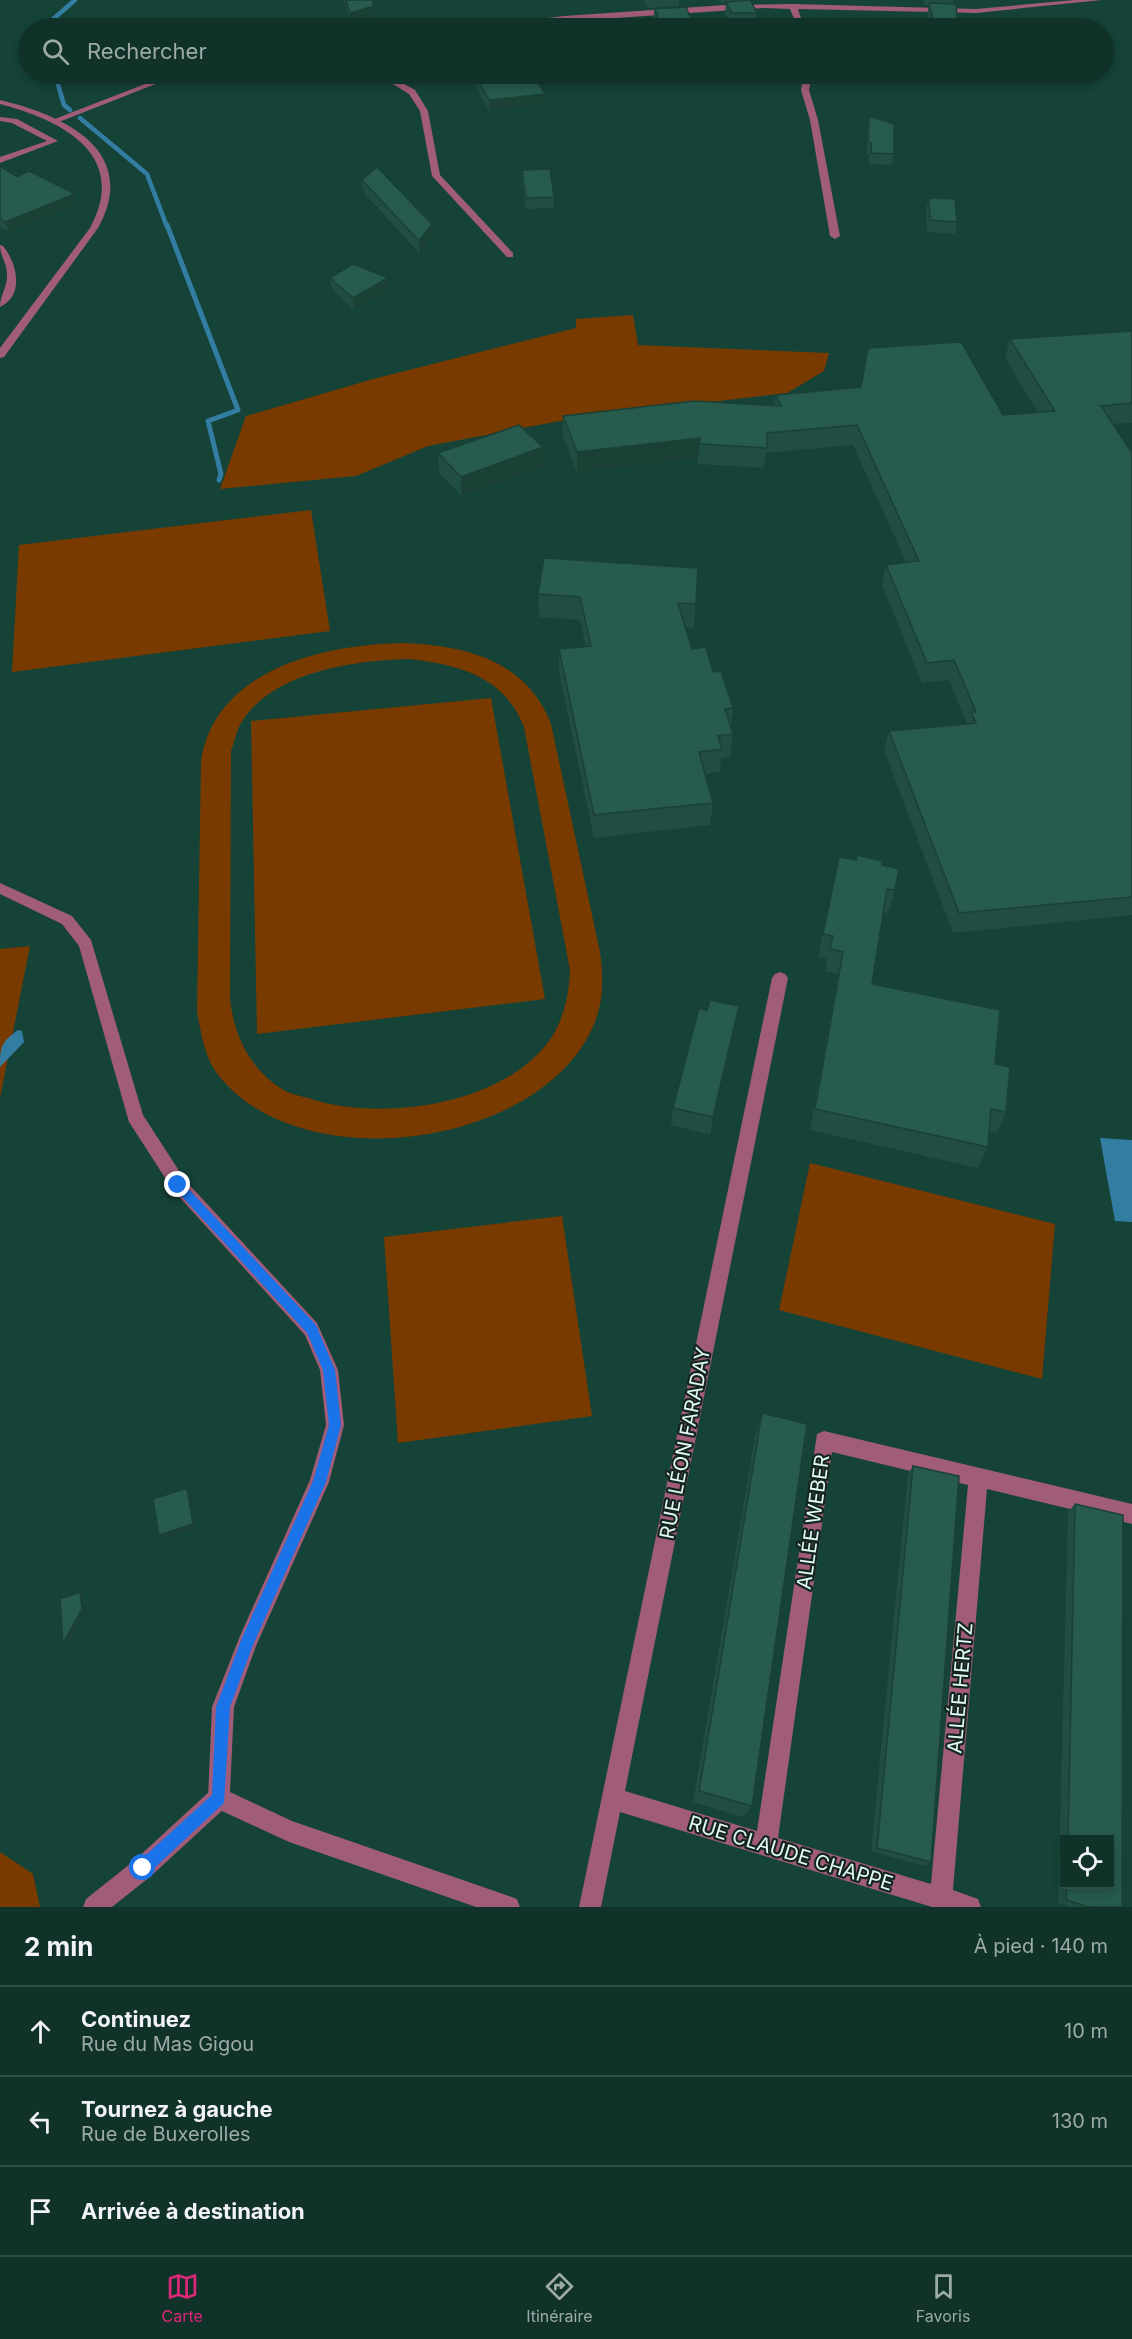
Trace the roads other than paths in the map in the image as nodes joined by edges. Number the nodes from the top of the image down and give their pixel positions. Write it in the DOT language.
graph roads {
  1 [pos="1098,0"];
  2 [pos="793,6"];
  3 [pos="607,18"];
  4 [pos="797,18"];
  5 [pos="151,84"];
  6 [pos="398,84"];
  7 [pos="806,84"];
  8 [pos="0,102"];
  9 [pos="0,119"];
  10 [pos="56,120"];
  11 [pos="0,160"];
  12 [pos="835,236"];
  13 [pos="0,248"];
  14 [pos="510,255"];
  15 [pos="0,304"];
  16 [pos="0,355"];
  17 [pos="0,888"];
  18 [pos="780,978"];
  19 [pos="978,1478"];
  20 [pos="1132,1514"];
  21 [pos="219,1798"];
  22 [pos="613,1799"];
  23 [pos="766,1845"];
  24 [pos="941,1898"];
  25 [pos="94,1907"];
  26 [pos="509,1907"];
  27 [pos="590,1907"];
  28 [pos="970,1907"];
  1 -- 2 [label="street"];
  2 -- 3 [label="street"];
  2 -- 4 [label="street"];
  5 -- 10 [label="street"];
  6 -- 14 [label="street"];
  7 -- 12 [label="street"];
  8 -- 10 [label="street"];
  9 -- 11 [label="street"];
  10 -- 16 [label="street"];
  13 -- 15 [label="street"];
  17 -- 21 [label="street"];
  18 -- 22 [label="street, RUE LÉON FARADAY"];
  19 -- 20 [label="street, ALLÉE WEBER"];
  19 -- 23 [label="street, ALLÉE WEBER"];
  19 -- 24 [label="street, ALLÉE HERTZ"];
  21 -- 25 [label="street"];
  21 -- 26 [label="street"];
  22 -- 23 [label="street, RUE CLAUDE CHAPPE"];
  22 -- 27 [label="street, RUE LÉON FARADAY"];
  23 -- 24 [label="street, RUE CLAUDE CHAPPE"];
  24 -- 28 [label="street, RUE CLAUDE CHAPPE"];
}
